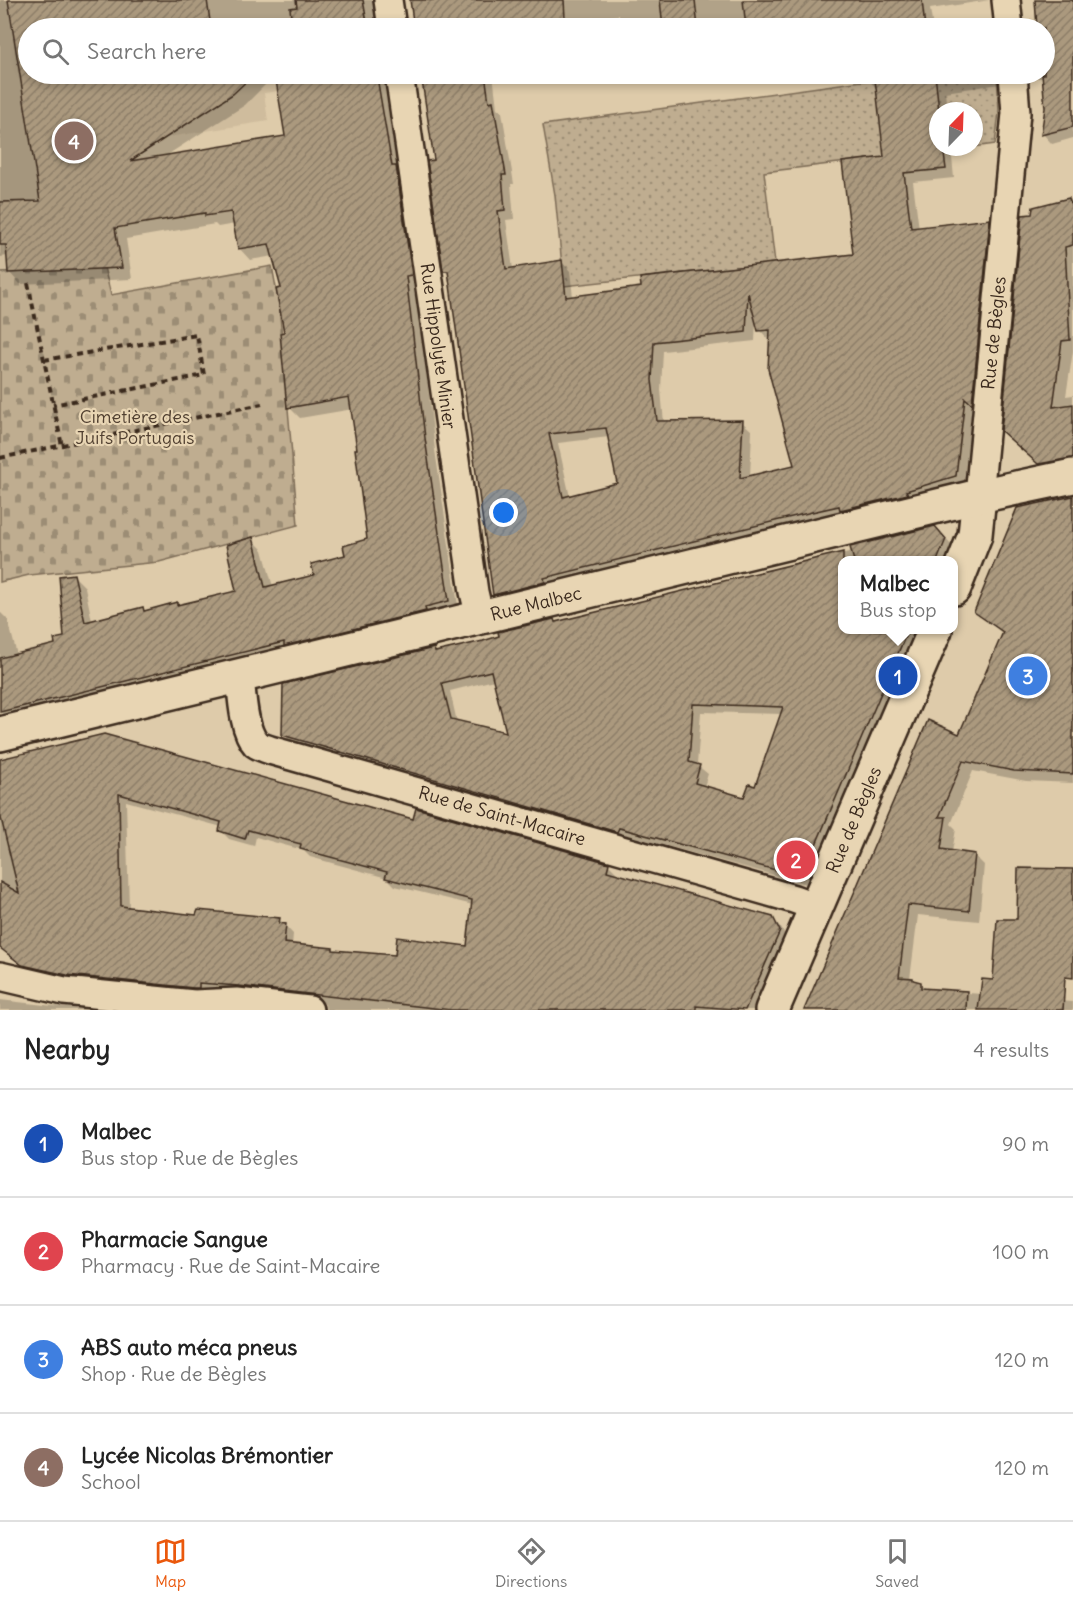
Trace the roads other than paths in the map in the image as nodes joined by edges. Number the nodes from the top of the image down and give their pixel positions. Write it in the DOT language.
graph roads {
  1 [pos="388,0"];
  2 [pos="1006,0"];
  3 [pos="391,18"];
  4 [pos="1008,18"];
  5 [pos="400,84"];
  6 [pos="1014,84"];
  7 [pos="1073,476"];
  8 [pos="979,496"];
  9 [pos="958,578"];
  10 [pos="480,618"];
  11 [pos="933,634"];
  12 [pos="240,676"];
  13 [pos="0,734"];
  14 [pos="816,907"];
  15 [pos="0,976"];
  16 [pos="309,1010"];
  17 [pos="772,1010"];
  1 -- 3 [label="street"];
  2 -- 4 [label="street"];
  5 -- 10 [label="street, Rue Hippolyte Minier"];
  6 -- 8 [label="street, Rue de Bègles"];
  7 -- 8 [label="street, Rue Malbec"];
  8 -- 9 [label="street, Rue de Bègles"];
  8 -- 10 [label="street, Rue Malbec"];
  10 -- 12 [label="street, Rue Malbec"];
  11 -- 14 [label="street, Rue de Bègles"];
  12 -- 13 [label="street, Rue Malbec"];
  12 -- 14 [label="street, Rue de Saint-Macaire"];
  14 -- 17 [label="street, Rue de Bègles"];
  15 -- 16 [label="street"];
}
